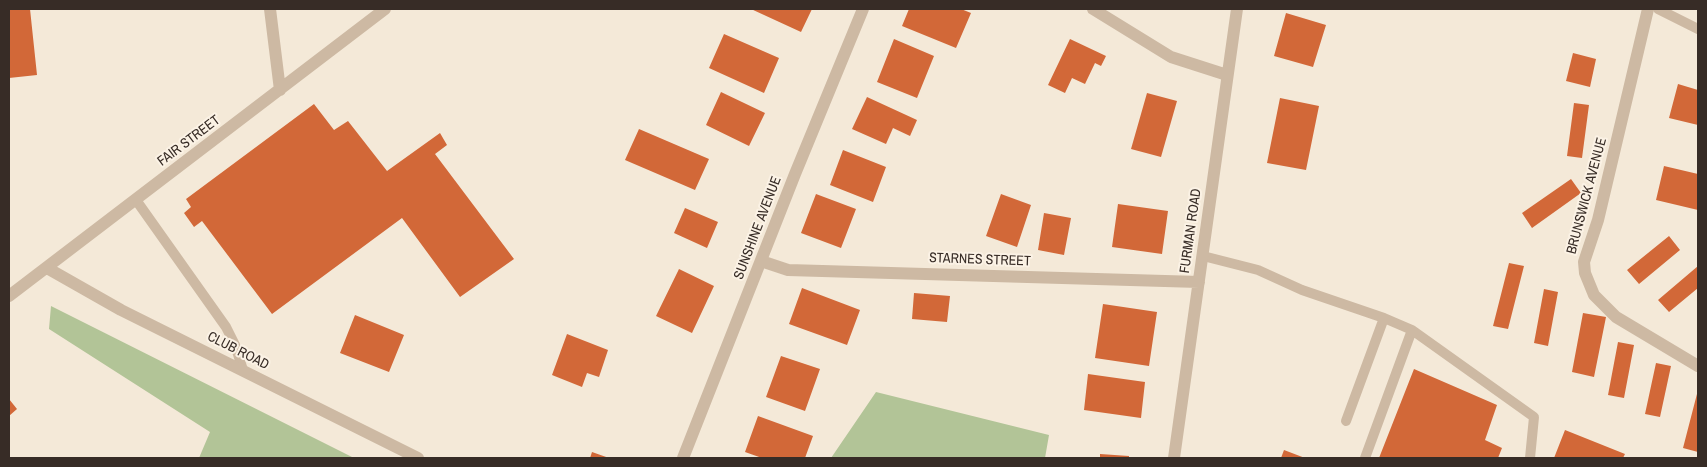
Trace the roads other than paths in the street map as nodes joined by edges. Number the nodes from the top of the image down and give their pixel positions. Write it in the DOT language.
graph roads {
  1 [pos="270,9"];
  2 [pos="385,9"];
  3 [pos="863,9"];
  4 [pos="1093,9"];
  5 [pos="1237,9"];
  6 [pos="1648,9"];
  7 [pos="1658,9"];
  8 [pos="1698,29"];
  9 [pos="1228,75"];
  10 [pos="280,90"];
  11 [pos="136,200"];
  12 [pos="1203,256"];
  13 [pos="761,261"];
  14 [pos="48,268"];
  15 [pos="1199,282"];
  16 [pos="9,296"];
  17 [pos="1384,318"];
  18 [pos="1412,330"];
  19 [pos="1698,366"];
  20 [pos="243,370"];
  21 [pos="1346,421"];
  22 [pos="418,458"];
  23 [pos="683,458"];
  24 [pos="1174,458"];
  25 [pos="1365,458"];
  26 [pos="1530,458"];
  1 -- 10 [label="street"];
  2 -- 10 [label="street, FAIR STREET"];
  3 -- 13 [label="street, SUNSHINE AVENUE"];
  4 -- 9 [label="street"];
  5 -- 9 [label="street, FURMAN ROAD"];
  6 -- 19 [label="street, BRUNSWICK AVENUE"];
  7 -- 8 [label="lane"];
  9 -- 12 [label="street, FURMAN ROAD"];
  10 -- 11 [label="street, FAIR STREET"];
  11 -- 14 [label="street, FAIR STREET"];
  11 -- 20 [label="lane"];
  12 -- 15 [label="street, FURMAN ROAD"];
  12 -- 17 [label="lane"];
  13 -- 15 [label="street, STARNES STREET"];
  13 -- 23 [label="street, SUNSHINE AVENUE"];
  14 -- 16 [label="street, FAIR STREET"];
  14 -- 20 [label="street, CLUB ROAD"];
  15 -- 24 [label="street, FURMAN ROAD"];
  17 -- 18 [label="lane"];
  17 -- 21 [label="lane"];
  18 -- 25 [label="lane"];
  18 -- 26 [label="lane"];
  20 -- 22 [label="street, CLUB ROAD"];
}
